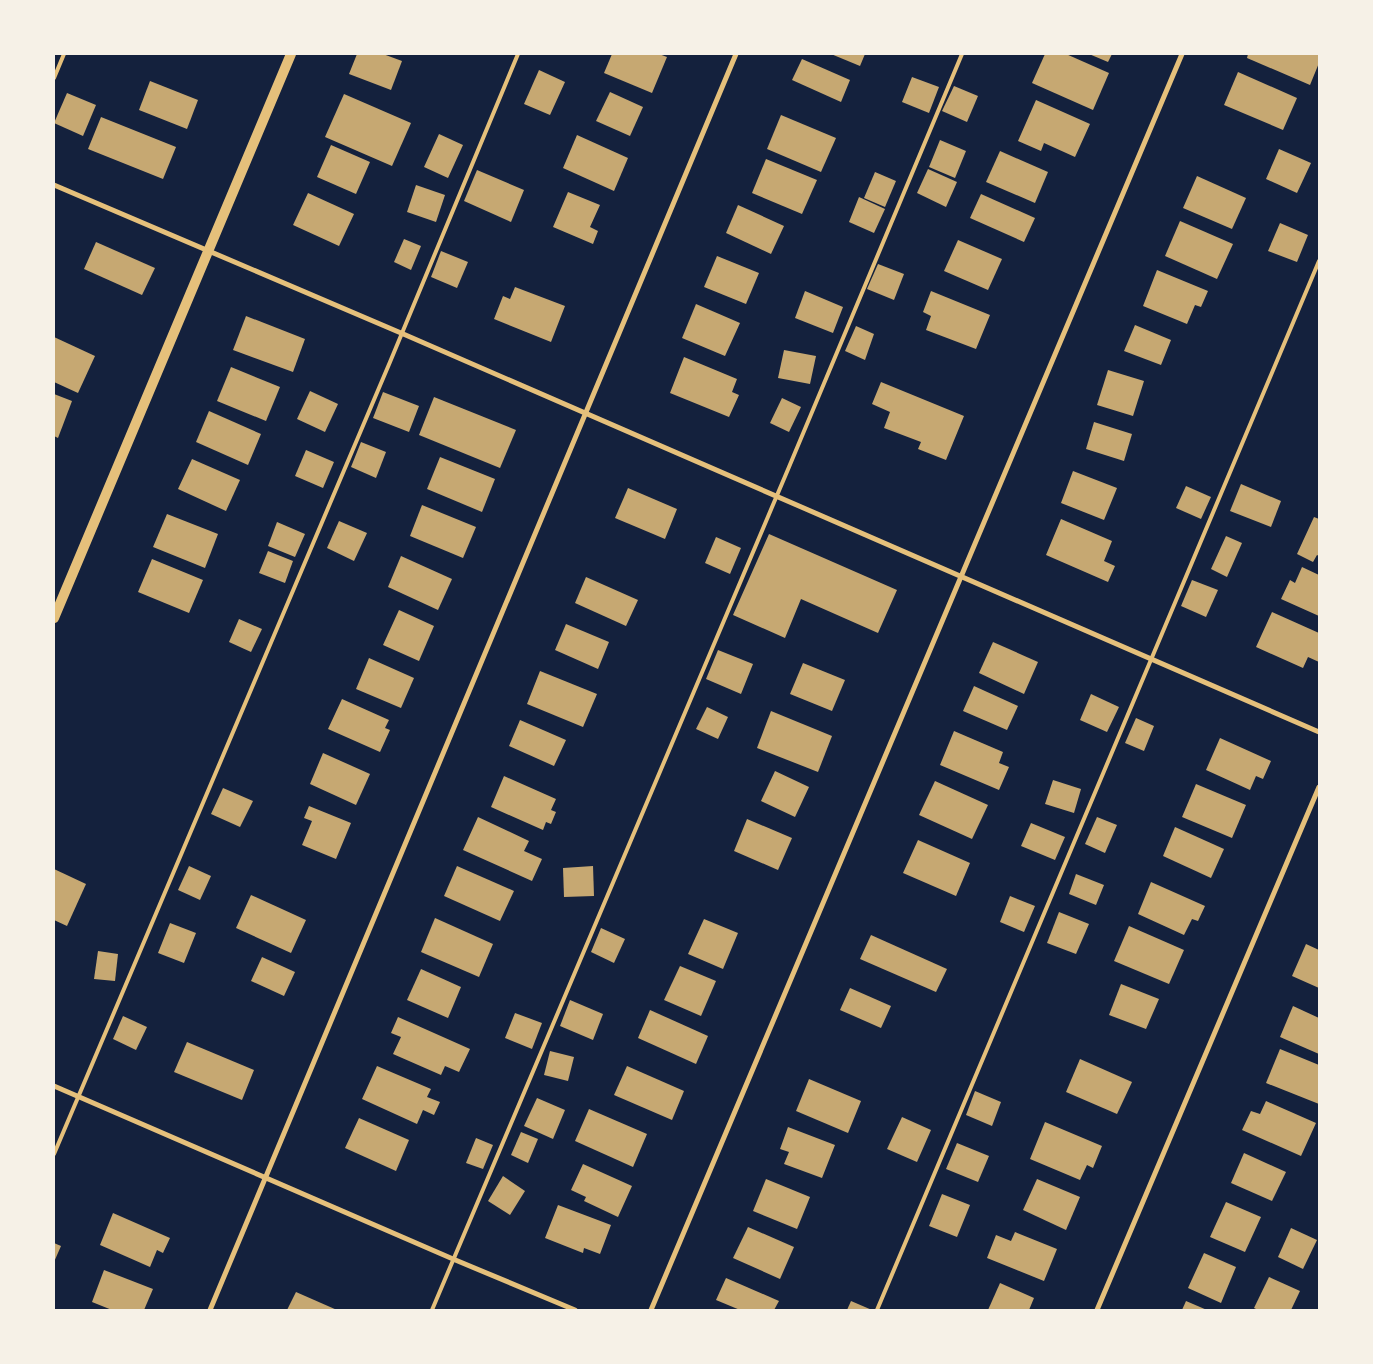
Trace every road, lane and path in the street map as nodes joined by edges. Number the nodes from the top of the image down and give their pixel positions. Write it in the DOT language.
graph roads {
  1 [pos="64,54"];
  2 [pos="291,54"];
  3 [pos="518,54"];
  4 [pos="736,54"];
  5 [pos="962,54"];
  6 [pos="1182,54"];
  7 [pos="54,78"];
  8 [pos="54,186"];
  9 [pos="209,251"];
  10 [pos="1319,261"];
  11 [pos="402,333"];
  12 [pos="586,413"];
  13 [pos="777,496"];
  14 [pos="961,576"];
  15 [pos="54,618"];
  16 [pos="1152,659"];
  17 [pos="1319,732"];
  18 [pos="1319,787"];
  19 [pos="54,1086"];
  20 [pos="78,1096"];
  21 [pos="54,1154"];
  22 [pos="265,1177"];
  23 [pos="453,1259"];
  24 [pos="210,1310"];
  25 [pos="432,1310"];
  26 [pos="575,1310"];
  27 [pos="651,1310"];
  28 [pos="877,1310"];
  29 [pos="1097,1310"];
  1 -- 7 [label="lane"];
  2 -- 9 [label="main road"];
  3 -- 11 [label="lane"];
  4 -- 12 [label="street"];
  5 -- 13 [label="lane"];
  6 -- 14 [label="street"];
  8 -- 9 [label="street"];
  9 -- 11 [label="street"];
  9 -- 15 [label="main road"];
  10 -- 16 [label="lane"];
  11 -- 12 [label="street"];
  11 -- 20 [label="lane"];
  12 -- 13 [label="street"];
  12 -- 22 [label="street"];
  13 -- 14 [label="street"];
  13 -- 23 [label="lane"];
  14 -- 16 [label="street"];
  14 -- 27 [label="street"];
  16 -- 17 [label="street"];
  16 -- 28 [label="lane"];
  18 -- 29 [label="street"];
  19 -- 20 [label="street"];
  20 -- 21 [label="lane"];
  20 -- 22 [label="street"];
  22 -- 23 [label="street"];
  22 -- 24 [label="street"];
  23 -- 25 [label="lane"];
  23 -- 26 [label="street"];
}
